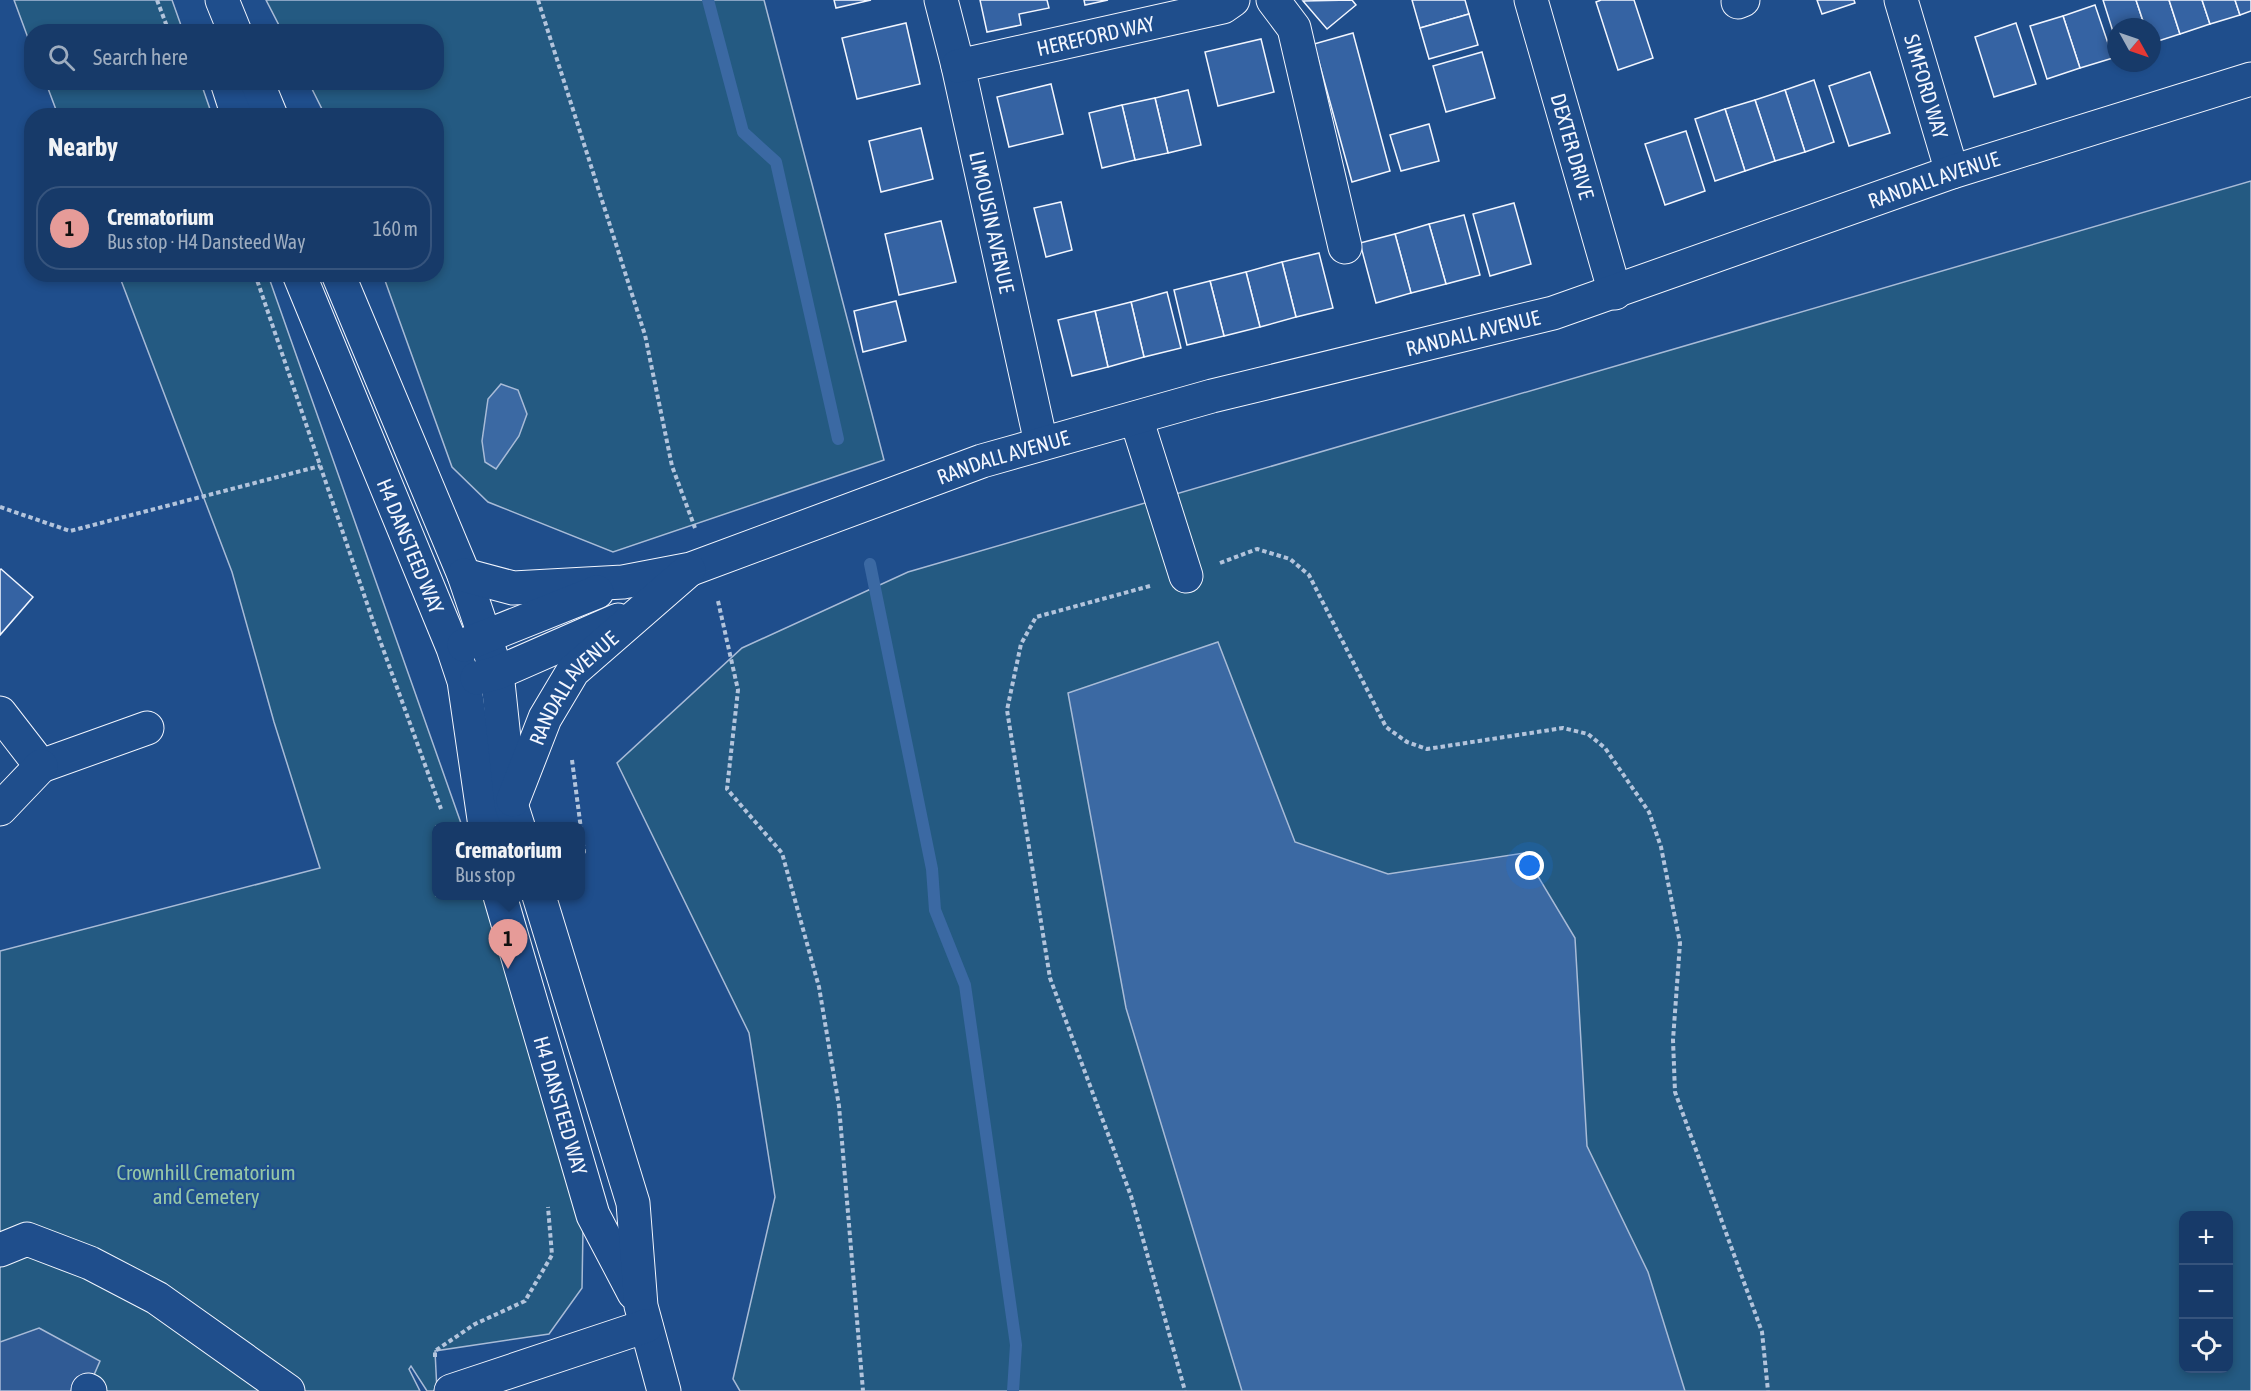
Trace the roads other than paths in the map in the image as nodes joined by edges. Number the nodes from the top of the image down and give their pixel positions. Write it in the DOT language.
graph roads {
  1 [pos="200,0"];
  2 [pos="222,0"];
  3 [pos="940,0"];
  4 [pos="1233,0"];
  5 [pos="1273,0"];
  6 [pos="1531,0"];
  7 [pos="1900,0"];
  8 [pos="208,24"];
  9 [pos="232,24"];
  10 [pos="958,66"];
  11 [pos="2251,80"];
  12 [pos="230,90"];
  13 [pos="260,90"];
  14 [pos="235,108"];
  15 [pos="268,108"];
  16 [pos="1952,172"];
  17 [pos="1345,247"];
  18 [pos="302,282"];
  19 [pos="341,282"];
  20 [pos="1615,292"];
  21 [pos="1136,418"];
  22 [pos="1041,443"];
  23 [pos="700,566"];
  24 [pos="464,575"];
  25 [pos="1186,576"];
  26 [pos="623,582"];
  27 [pos="645,609"];
  28 [pos="485,638"];
  29 [pos="453,648"];
  30 [pos="497,673"];
  31 [pos="464,681"];
  32 [pos="0,713"];
  33 [pos="147,728"];
  34 [pos="41,766"];
  35 [pos="0,809"];
  36 [pos="514,815"];
  37 [pos="484,822"];
  38 [pos="501,900"];
  39 [pos="540,900"];
  40 [pos="0,1250"];
  41 [pos="643,1316"];
  42 [pos="661,1390"];
  43 [pos="288,1391"];
  44 [pos="451,1391"];
  1 -- 8 [label="street"];
  2 -- 9 [label="street"];
  3 -- 10 [label="street, LIMOUSIN AVENUE"];
  4 -- 10 [label="street, HEREFORD WAY"];
  5 -- 17 [label="street"];
  6 -- 20 [label="street, DEXTER DRIVE"];
  7 -- 16 [label="street, SIMFORD WAY"];
  10 -- 22 [label="street, LIMOUSIN AVENUE"];
  11 -- 16 [label="street, RANDALL AVENUE"];
  12 -- 14 [label="street"];
  13 -- 15 [label="street"];
  16 -- 20 [label="street, RANDALL AVENUE"];
  18 -- 29 [label="street, H4 DANSTEED WAY"];
  19 -- 24 [label="street, H4 DANSTEED WAY"];
  20 -- 21 [label="street, RANDALL AVENUE"];
  21 -- 22 [label="street, RANDALL AVENUE"];
  21 -- 25 [label="street"];
  22 -- 23 [label="street, RANDALL AVENUE"];
  23 -- 26 [label="street, RANDALL AVENUE"];
  23 -- 27 [label="street, RANDALL AVENUE"];
  24 -- 26 [label="street, RANDALL AVENUE"];
  24 -- 28 [label="street, H4 DANSTEED WAY"];
  26 -- 28 [label="street"];
  27 -- 30 [label="street"];
  27 -- 36 [label="street, RANDALL AVENUE"];
  28 -- 29 [label="street"];
  28 -- 30 [label="street, H4 DANSTEED WAY"];
  29 -- 31 [label="street, H4 DANSTEED WAY"];
  30 -- 31 [label="street"];
  30 -- 36 [label="street, H4 DANSTEED WAY"];
  31 -- 37 [label="street, H4 DANSTEED WAY"];
  32 -- 34 [label="street"];
  33 -- 34 [label="street"];
  34 -- 35 [label="street"];
  38 -- 41 [label="street, H4 DANSTEED WAY"];
  39 -- 41 [label="street, H4 DANSTEED WAY"];
  40 -- 43 [label="street"];
  41 -- 42 [label="street, H4 DANSTEED WAY"];
  41 -- 44 [label="street"];
}
